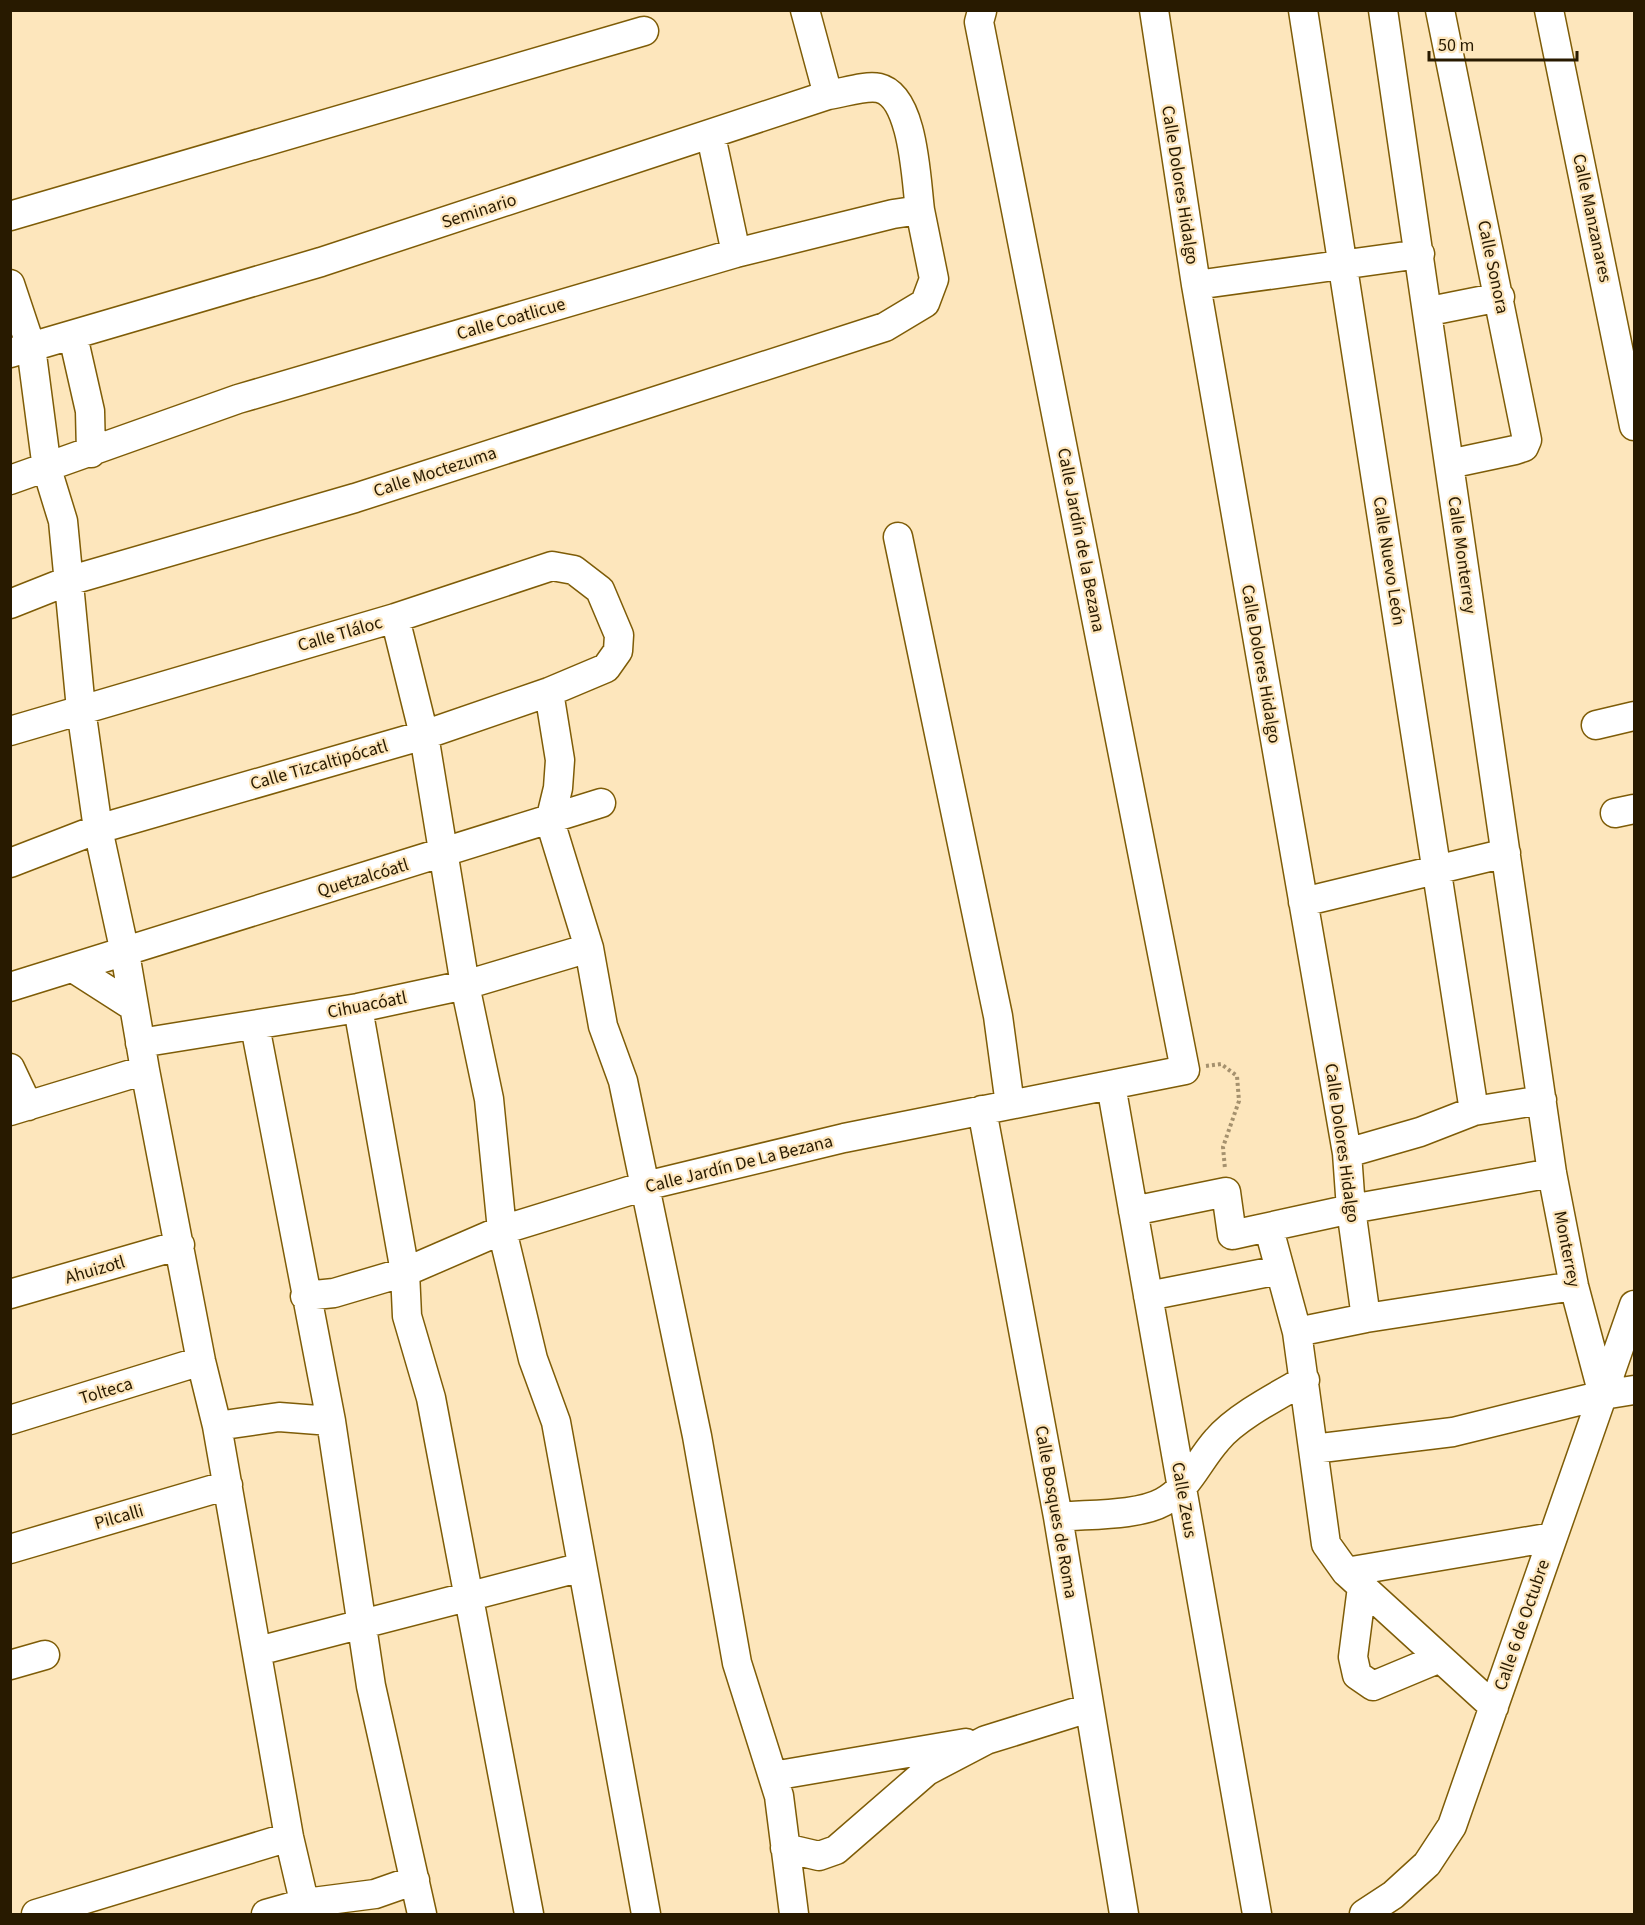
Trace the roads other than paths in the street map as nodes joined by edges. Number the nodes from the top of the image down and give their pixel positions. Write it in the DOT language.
graph roads {
  1 [pos="805,10"];
  2 [pos="982,10"];
  3 [pos="1154,10"];
  4 [pos="1303,10"];
  5 [pos="1383,10"];
  6 [pos="1440,10"];
  7 [pos="1550,10"];
  8 [pos="644,31"];
  9 [pos="828,95"];
  10 [pos="711,136"];
  11 [pos="920,210"];
  12 [pos="10,216"];
  13 [pos="736,253"];
  14 [pos="1420,254"];
  15 [pos="1341,263"];
  16 [pos="10,284"];
  17 [pos="1196,285"];
  18 [pos="1500,297"];
  19 [pos="1430,311"];
  20 [pos="73,336"];
  21 [pos="21,350"];
  22 [pos="90,411"];
  23 [pos="1635,426"];
  24 [pos="120,442"];
  25 [pos="91,453"];
  26 [pos="1449,464"];
  27 [pos="24,472"];
  28 [pos="898,537"];
  29 [pos="68,581"];
  30 [pos="10,604"];
  31 [pos="395,618"];
  32 [pos="618,651"];
  33 [pos="549,692"];
  34 [pos="81,709"];
  35 [pos="1635,716"];
  36 [pos="1596,725"];
  37 [pos="10,730"];
  38 [pos="424,735"];
  39 [pos="601,803"];
  40 [pos="550,821"];
  41 [pos="98,828"];
  42 [pos="444,853"];
  43 [pos="1506,853"];
  44 [pos="10,863"];
  45 [pos="1438,868"];
  46 [pos="1303,902"];
  47 [pos="589,948"];
  48 [pos="125,953"];
  49 [pos="73,968"];
  50 [pos="465,984"];
  51 [pos="10,987"];
  52 [pos="134,1007"];
  53 [pos="358,1008"];
  54 [pos="255,1026"];
  55 [pos="142,1057"];
  56 [pos="10,1068"];
  57 [pos="1185,1070"];
  58 [pos="1111,1085"];
  59 [pos="1542,1100"];
  60 [pos="1010,1105"];
  61 [pos="19,1109"];
  62 [pos="982,1110"];
  63 [pos="1474,1110"];
  64 [pos="1347,1154"];
  65 [pos="1552,1173"];
  66 [pos="645,1186"];
  67 [pos="1351,1209"];
  68 [pos="1133,1211"];
  69 [pos="1269,1229"];
  70 [pos="502,1230"];
  71 [pos="1232,1235"];
  72 [pos="180,1245"];
  73 [pos="1280,1270"];
  74 [pos="405,1272"];
  75 [pos="1237,1279"];
  76 [pos="1574,1286"];
  77 [pos="10,1294"];
  78 [pos="305,1296"];
  79 [pos="1148,1296"];
  80 [pos="1634,1308"];
  81 [pos="1366,1318"];
  82 [pos="1298,1332"];
  83 [pos="201,1361"];
  84 [pos="1305,1380"];
  85 [pos="1635,1390"];
  86 [pos="1603,1395"];
  87 [pos="10,1420"];
  88 [pos="331,1421"];
  89 [pos="217,1426"];
  90 [pos="1313,1449"];
  91 [pos="228,1485"];
  92 [pos="1182,1489"];
  93 [pos="1058,1517"];
  94 [pos="1553,1537"];
  95 [pos="10,1548"];
  96 [pos="582,1567"];
  97 [pos="1354,1580"];
  98 [pos="470,1596"];
  99 [pos="361,1624"];
  100 [pos="258,1651"];
  101 [pos="45,1655"];
  102 [pos="1440,1658"];
  103 [pos="10,1665"];
  104 [pos="1494,1707"];
  105 [pos="1089,1708"];
  106 [pos="925,1760"];
  107 [pos="772,1776"];
  108 [pos="289,1837"];
  109 [pos="785,1848"];
  110 [pos="415,1880"];
  111 [pos="306,1909"];
  112 [pos="36,1914"];
  113 [pos="266,1914"];
  114 [pos="422,1914"];
  115 [pos="529,1914"];
  116 [pos="646,1914"];
  117 [pos="794,1914"];
  118 [pos="1124,1914"];
  119 [pos="1257,1914"];
  120 [pos="1364,1914"];
  1 -- 9 [label="street"];
  2 -- 57 [label="street, Calle Jardín de la Bezana"];
  3 -- 17 [label="street, Calle Dolores Hidalgo"];
  4 -- 15 [label="street, Calle Nuevo León"];
  5 -- 14 [label="street, Calle Monterrey"];
  6 -- 18 [label="street, Calle Sonora"];
  7 -- 23 [label="street, Calle Manzanares"];
  8 -- 12 [label="street"];
  9 -- 10 [label="street, Seminario"];
  9 -- 11 [label="street, Seminario"];
  10 -- 13 [label="street"];
  10 -- 20 [label="street, Seminario"];
  11 -- 13 [label="street, Calle Coatlicue"];
  11 -- 29 [label="street, Calle Moctezuma"];
  13 -- 24 [label="street, Calle Coatlicue"];
  14 -- 15 [label="street"];
  14 -- 19 [label="street, Calle Monterrey"];
  15 -- 17 [label="street"];
  15 -- 45 [label="street, Calle Nuevo León"];
  16 -- 21 [label="street"];
  17 -- 46 [label="street, Calle Dolores Hidalgo"];
  18 -- 19 [label="street"];
  18 -- 26 [label="street, Calle Sonora"];
  19 -- 26 [label="street, Calle Monterrey"];
  20 -- 21 [label="street, Seminario"];
  20 -- 22 [label="street"];
  21 -- 27 [label="street"];
  22 -- 24 [label="street"];
  22 -- 25 [label="street"];
  24 -- 25 [label="street, Calle Coatlicue"];
  25 -- 27 [label="street, Calle Coatlicue"];
  26 -- 43 [label="street, Calle Monterrey"];
  27 -- 29 [label="street"];
  28 -- 60 [label="street"];
  29 -- 30 [label="street, Calle Moctezuma"];
  29 -- 34 [label="street"];
  31 -- 32 [label="street, Calle Tláloc"];
  31 -- 34 [label="street, Calle Tláloc"];
  31 -- 38 [label="street"];
  32 -- 33 [label="street, Calle Tizcaltipócatl"];
  33 -- 38 [label="street, Calle Tizcaltipócatl"];
  33 -- 40 [label="street"];
  34 -- 37 [label="street, Calle Tláloc"];
  34 -- 41 [label="street"];
  35 -- 36 [label="street"];
  38 -- 41 [label="street, Calle Tizcaltipócatl"];
  38 -- 42 [label="street"];
  39 -- 40 [label="street, Quetzalcóatl"];
  40 -- 42 [label="street, Quetzalcóatl"];
  40 -- 47 [label="street"];
  41 -- 44 [label="street, Calle Tizcaltipócatl"];
  41 -- 48 [label="street"];
  42 -- 48 [label="street, Quetzalcóatl"];
  42 -- 50 [label="street"];
  43 -- 45 [label="street"];
  43 -- 59 [label="street, Calle Monterrey"];
  45 -- 46 [label="street"];
  45 -- 63 [label="street, Calle Nuevo León"];
  46 -- 64 [label="street, Calle Dolores Hidalgo"];
  47 -- 50 [label="street, Cihuacóatl"];
  47 -- 66 [label="street"];
  48 -- 49 [label="street, Quetzalcóatl"];
  48 -- 52 [label="street"];
  49 -- 51 [label="street, Quetzalcóatl"];
  49 -- 52 [label="street"];
  50 -- 53 [label="street, Cihuacóatl"];
  50 -- 70 [label="street"];
  52 -- 55 [label="street"];
  53 -- 54 [label="street, Cihuacóatl"];
  53 -- 74 [label="street"];
  54 -- 55 [label="street, Cihuacóatl"];
  54 -- 78 [label="street"];
  55 -- 61 [label="street, Cihuacóatl"];
  55 -- 72 [label="street"];
  56 -- 61 [label="street"];
  57 -- 58 [label="street, Calle Jardín De La Bezana"];
  58 -- 60 [label="street, Calle Jardín De La Bezana"];
  58 -- 68 [label="street, Calle Zeus"];
  59 -- 63 [label="street"];
  59 -- 65 [label="street, Monterrey"];
  60 -- 62 [label="street, Calle Jardín De La Bezana"];
  62 -- 66 [label="street, Calle Jardín De La Bezana"];
  62 -- 93 [label="street, Calle Bosques de Roma"];
  63 -- 64 [label="street"];
  64 -- 67 [label="street, Calle Dolores Hidalgo"];
  65 -- 67 [label="street"];
  65 -- 76 [label="street, Monterrey"];
  66 -- 70 [label="street, Calle Jardín De La Bezana"];
  66 -- 107 [label="street"];
  67 -- 69 [label="street"];
  67 -- 81 [label="street, Calle Dolores Hidalgo"];
  68 -- 71 [label="street"];
  68 -- 79 [label="street, Calle Zeus"];
  69 -- 71 [label="street"];
  69 -- 73 [label="street"];
  70 -- 74 [label="street, Calle Jardín De La Bezana"];
  70 -- 96 [label="street"];
  71 -- 75 [label="street"];
  72 -- 77 [label="street, Ahuizotl"];
  72 -- 83 [label="street"];
  73 -- 75 [label="street"];
  73 -- 82 [label="street"];
  74 -- 78 [label="street, Calle Jardín De La Bezana"];
  74 -- 98 [label="street"];
  75 -- 79 [label="street"];
  76 -- 81 [label="street"];
  76 -- 86 [label="street, Monterrey"];
  78 -- 88 [label="street"];
  79 -- 92 [label="street, Calle Zeus"];
  80 -- 86 [label="street, Calle 6 de Octubre"];
  81 -- 82 [label="street"];
  82 -- 84 [label="street"];
  83 -- 87 [label="street, Tolteca"];
  83 -- 89 [label="street"];
  84 -- 90 [label="street"];
  84 -- 92 [label="street"];
  85 -- 86 [label="street"];
  86 -- 90 [label="street"];
  86 -- 94 [label="street, Calle 6 de Octubre"];
  88 -- 89 [label="street"];
  88 -- 99 [label="street"];
  89 -- 91 [label="street"];
  90 -- 97 [label="street"];
  91 -- 95 [label="street, Pilcalli"];
  91 -- 100 [label="street"];
  92 -- 93 [label="street"];
  92 -- 119 [label="street, Calle Zeus"];
  93 -- 105 [label="street, Calle Bosques de Roma"];
  94 -- 97 [label="street"];
  94 -- 104 [label="street, Calle 6 de Octubre"];
  96 -- 98 [label="street"];
  96 -- 116 [label="street"];
  97 -- 102 [label="street"];
  97 -- 102 [label="street"];
  98 -- 99 [label="street"];
  98 -- 115 [label="street"];
  99 -- 100 [label="street"];
  99 -- 110 [label="street"];
  100 -- 108 [label="street"];
  101 -- 103 [label="street"];
  102 -- 104 [label="street"];
  104 -- 120 [label="street, Calle 6 de Octubre"];
  105 -- 106 [label="street"];
  105 -- 118 [label="street, Calle Bosques de Roma"];
  106 -- 107 [label="street"];
  106 -- 109 [label="street"];
  107 -- 109 [label="street"];
  108 -- 111 [label="street"];
  108 -- 112 [label="street"];
  109 -- 117 [label="street"];
  110 -- 111 [label="street"];
  110 -- 114 [label="street"];
  111 -- 113 [label="street"];
}
